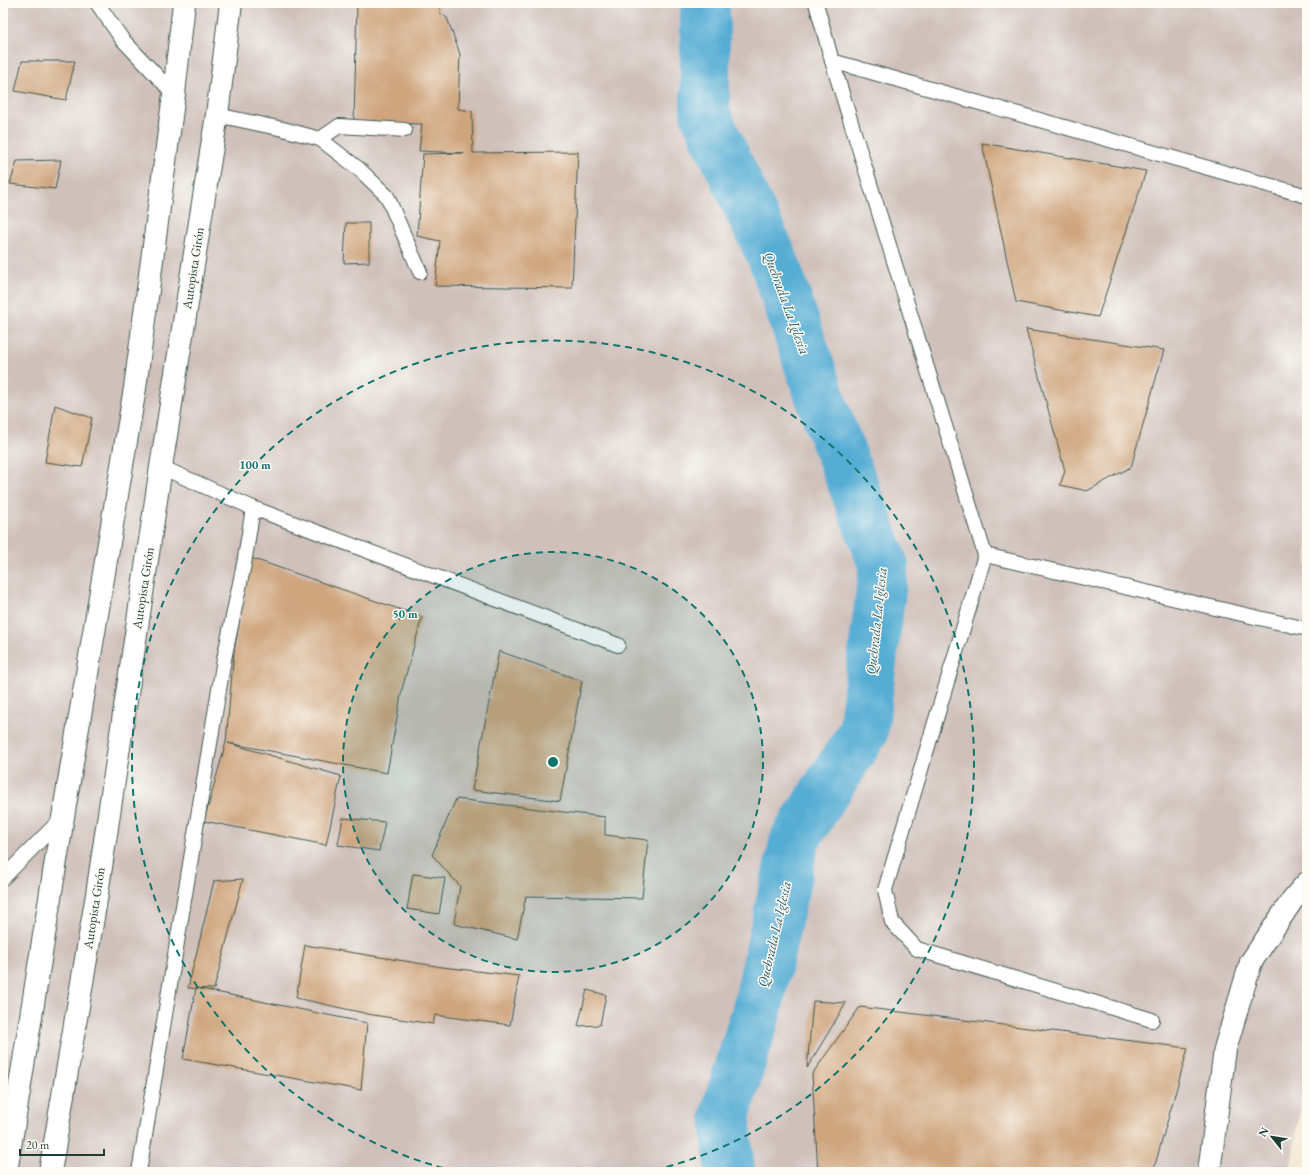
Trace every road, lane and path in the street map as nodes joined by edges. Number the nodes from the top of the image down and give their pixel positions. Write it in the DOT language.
graph roads {
  1 [pos="97,3"];
  2 [pos="184,3"];
  3 [pos="231,3"];
  4 [pos="816,3"];
  5 [pos="832,61"];
  6 [pos="174,94"];
  7 [pos="217,116"];
  8 [pos="405,130"];
  9 [pos="320,139"];
  10 [pos="1307,196"];
  11 [pos="420,272"];
  12 [pos="161,467"];
  13 [pos="253,508"];
  14 [pos="985,555"];
  15 [pos="1307,629"];
  16 [pos="618,645"];
  17 [pos="63,817"];
  18 [pos="3,878"];
  19 [pos="1307,883"];
  20 [pos="1152,1020"];
  21 [pos="6,1172"];
  22 [pos="50,1172"];
  23 [pos="139,1172"];
  24 [pos="1209,1172"];
  1 -- 6 [label="lane"];
  2 -- 6 [label="main road"];
  3 -- 7 [label="main road, Autopista Girón"];
  4 -- 5 [label="lane"];
  5 -- 10 [label="lane"];
  5 -- 14 [label="lane"];
  6 -- 17 [label="main road"];
  7 -- 9 [label="lane"];
  7 -- 12 [label="main road, Autopista Girón"];
  8 -- 9 [label="lane"];
  9 -- 11 [label="lane"];
  12 -- 13 [label="lane"];
  12 -- 22 [label="main road, Autopista Girón"];
  13 -- 16 [label="lane"];
  13 -- 23 [label="lane"];
  14 -- 15 [label="lane"];
  14 -- 20 [label="lane"];
  17 -- 18 [label="lane"];
  17 -- 21 [label="main road"];
  19 -- 24 [label="main road"];
}
